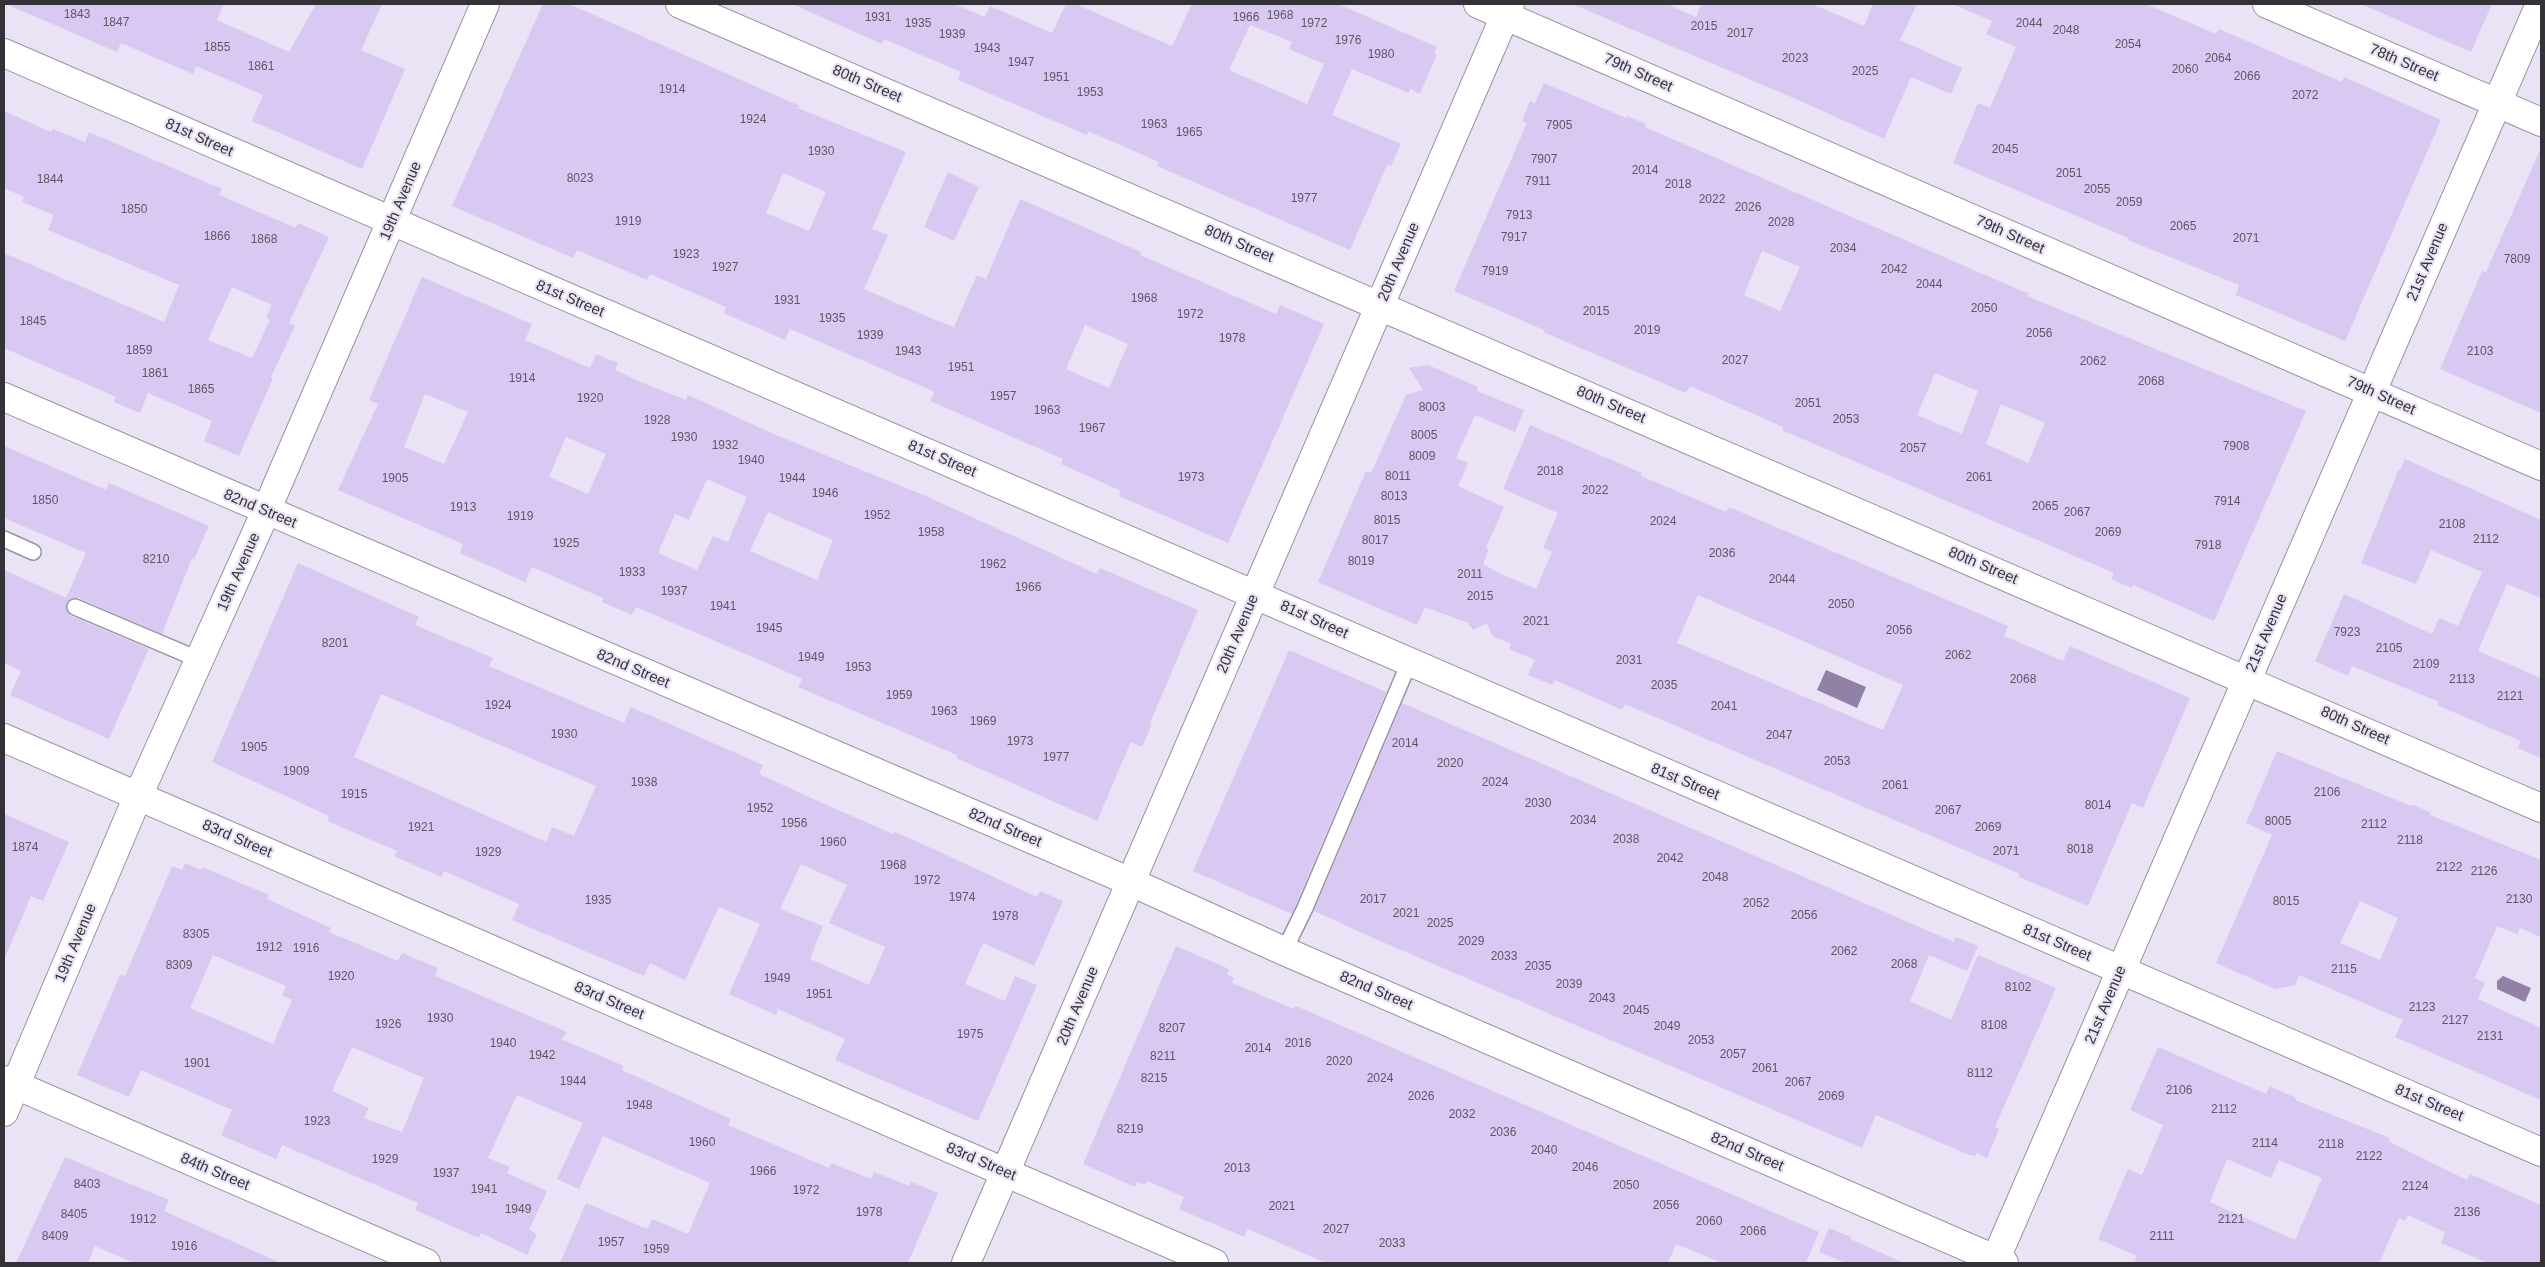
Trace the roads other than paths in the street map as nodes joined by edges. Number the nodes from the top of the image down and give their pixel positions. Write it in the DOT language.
graph roads {
  1 [pos="486,4"];
  2 [pos="680,4"];
  3 [pos="1478,4"];
  4 [pos="2267,4"];
  5 [pos="2540,4"];
  6 [pos="1507,10"];
  7 [pos="4,53"];
  8 [pos="2497,103"];
  9 [pos="2541,122"];
  10 [pos="391,222"];
  11 [pos="1381,305"];
  12 [pos="2372,392"];
  13 [pos="4,397"];
  14 [pos="2541,466"];
  15 [pos="266,511"];
  16 [pos="4,539"];
  17 [pos="33,552"];
  18 [pos="1255,594"];
  19 [pos="75,607"];
  20 [pos="200,660"];
  21 [pos="1408,663"];
  22 [pos="2247,680"];
  23 [pos="4,738"];
  24 [pos="138,796"];
  25 [pos="2541,808"];
  26 [pos="1131,882"];
  27 [pos="1284,951"];
  28 [pos="2120,971"];
  29 [pos="10,1083"];
  30 [pos="4,1112"];
  31 [pos="2541,1152"];
  32 [pos="1005,1172"];
  33 [pos="1998,1262"];
  34 [pos="426,1263"];
  35 [pos="966,1263"];
  36 [pos="1214,1263"];
  1 -- 10 [label="street, 19th Avenue"];
  2 -- 11 [label="street, 80th Street"];
  3 -- 6 [label="street, 79th Street"];
  4 -- 8 [label="street, 78th Street"];
  5 -- 8 [label="street, 21st Avenue"];
  6 -- 11 [label="street, 20th Avenue"];
  6 -- 12 [label="street, 79th Street"];
  7 -- 10 [label="street, 81st Street"];
  8 -- 9 [label="street, 78th Street"];
  8 -- 12 [label="street, 21st Avenue"];
  10 -- 15 [label="street, 19th Avenue"];
  10 -- 18 [label="street, 81st Street"];
  11 -- 18 [label="street, 20th Avenue"];
  11 -- 22 [label="street, 80th Street"];
  12 -- 14 [label="street, 79th Street"];
  12 -- 22 [label="street, 21st Avenue"];
  13 -- 15 [label="street, 82nd Street"];
  15 -- 20 [label="street, 19th Avenue"];
  15 -- 26 [label="street, 82nd Street"];
  16 -- 17 [label="lane"];
  18 -- 21 [label="street, 81st Street"];
  18 -- 26 [label="street, 20th Avenue"];
  19 -- 20 [label="lane"];
  20 -- 24 [label="street, 19th Avenue"];
  21 -- 27 [label="lane"];
  21 -- 28 [label="street, 81st Street"];
  22 -- 25 [label="street, 80th Street"];
  22 -- 28 [label="street, 21st Avenue"];
  23 -- 24 [label="street, 83rd Street"];
  24 -- 29 [label="street, 19th Avenue"];
  24 -- 32 [label="street, 83rd Street"];
  26 -- 27 [label="street, 82nd Street"];
  26 -- 32 [label="street, 20th Avenue"];
  27 -- 33 [label="street, 82nd Street"];
  28 -- 31 [label="street, 81st Street"];
  28 -- 33 [label="street, 21st Avenue"];
  29 -- 30 [label="street, 19th Avenue"];
  29 -- 34 [label="street, 84th Street"];
  32 -- 35 [label="street, 20th Avenue"];
  32 -- 36 [label="street, 83rd Street"];
}
